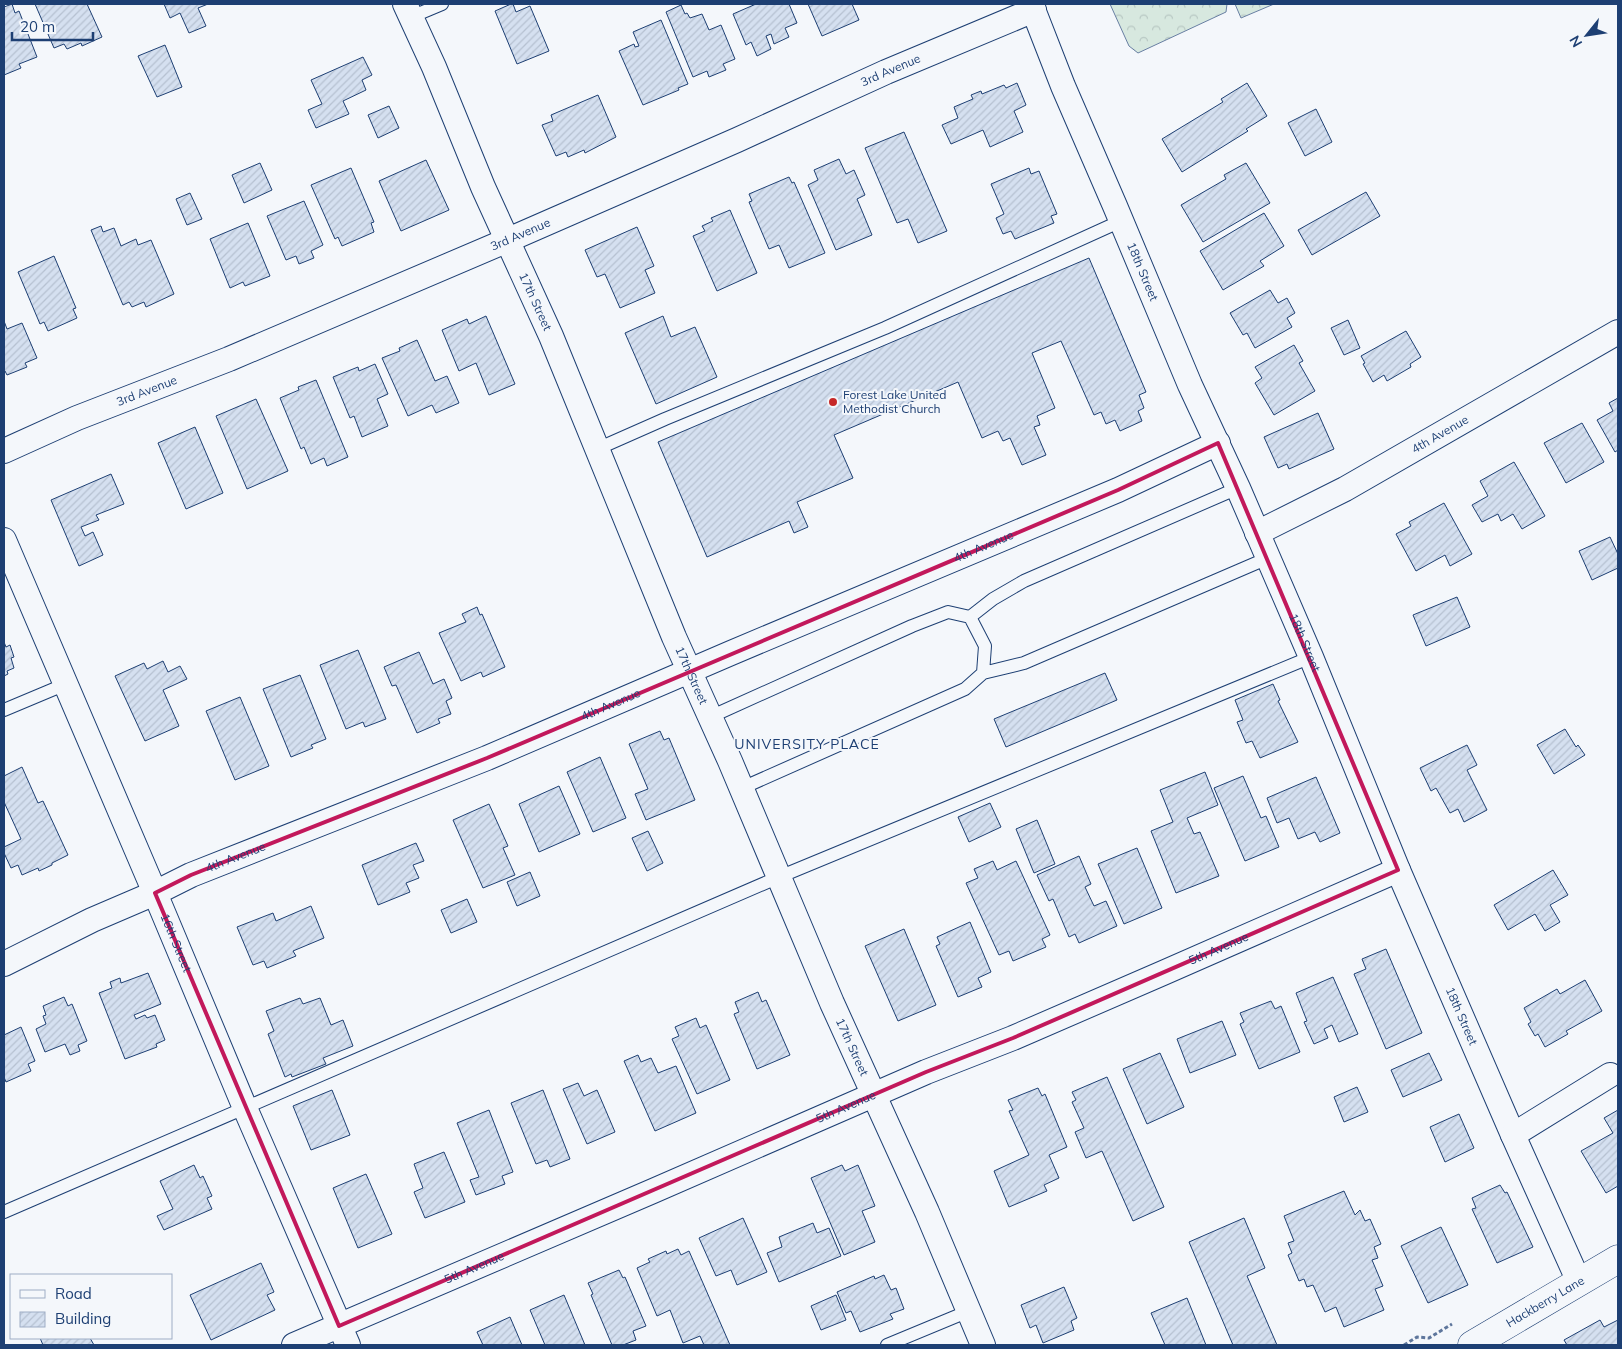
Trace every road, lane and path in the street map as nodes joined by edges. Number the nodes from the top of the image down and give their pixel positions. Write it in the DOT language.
graph roads {
  1 [pos="442,4"];
  2 [pos="1032,7"];
  3 [pos="408,10"];
  4 [pos="1122,221"];
  5 [pos="508,240"];
  6 [pos="1618,332"];
  7 [pos="1218,443"];
  8 [pos="597,450"];
  9 [pos="4,451"];
  10 [pos="1238,488"];
  11 [pos="1257,533"];
  12 [pos="4,540"];
  13 [pos="1268,558"];
  14 [pos="970,617"];
  15 [pos="1311,656"];
  16 [pos="690,672"];
  17 [pos="983,673"];
  18 [pos="66,684"];
  19 [pos="4,710"];
  20 [pos="710,718"];
  21 [pos="742,788"];
  22 [pos="1398,870"];
  23 [pos="779,877"];
  24 [pos="155,893"];
  25 [pos="4,964"];
  26 [pos="1610,1075"];
  27 [pos="873,1095"];
  28 [pos="245,1108"];
  29 [pos="1513,1135"];
  30 [pos="4,1212"];
  31 [pos="1618,1259"];
  32 [pos="1579,1282"];
  33 [pos="969,1311"];
  34 [pos="343,1336"];
  35 [pos="294,1345"];
  36 [pos="887,1345"];
  37 [pos="983,1345"];
  38 [pos="1472,1345"];
  1 -- 3 [label="lane"];
  2 -- 4 [label="street, 18th Street"];
  2 -- 5 [label="street, 3rd Avenue"];
  3 -- 5 [label="street, 17th Street"];
  4 -- 7 [label="street, 18th Street"];
  4 -- 8 [label="lane"];
  5 -- 8 [label="street, 17th Street"];
  5 -- 9 [label="street, 3rd Avenue"];
  6 -- 11 [label="street, 4th Avenue"];
  7 -- 10 [label="street, 18th Street"];
  7 -- 16 [label="street, 4th Avenue"];
  8 -- 16 [label="street, 17th Street"];
  10 -- 11 [label="street, 18th Street"];
  10 -- 14 [label="lane"];
  11 -- 13 [label="street, 18th Street"];
  12 -- 18 [label="street, 16th Street"];
  13 -- 15 [label="street, 18th Street"];
  13 -- 17 [label="lane"];
  14 -- 17 [label="lane"];
  14 -- 20 [label="lane"];
  15 -- 22 [label="street, 18th Street"];
  15 -- 23 [label="lane"];
  16 -- 20 [label="street, 17th Street"];
  16 -- 24 [label="street, 4th Avenue"];
  17 -- 21 [label="lane"];
  18 -- 19 [label="lane"];
  18 -- 24 [label="street, 16th Street"];
  20 -- 21 [label="street, 17th Street"];
  21 -- 23 [label="street, 17th Street"];
  22 -- 27 [label="street, 5th Avenue"];
  22 -- 29 [label="street, 18th Street"];
  23 -- 27 [label="street, 17th Street"];
  23 -- 28 [label="lane"];
  24 -- 25 [label="street, 4th Avenue"];
  24 -- 28 [label="street, 16th Street"];
  26 -- 29 [label="street"];
  27 -- 33 [label="street, 17th Street"];
  27 -- 34 [label="street, 5th Avenue"];
  28 -- 30 [label="lane"];
  28 -- 34 [label="street, 16th Street"];
  29 -- 32 [label="street, 18th Street"];
  31 -- 32 [label="main road, Hackberry Lane"];
  32 -- 38 [label="main road, Hackberry Lane"];
  33 -- 36 [label="lane"];
  33 -- 37 [label="street, 17th Street"];
  34 -- 35 [label="street, 5th Avenue"];
}
